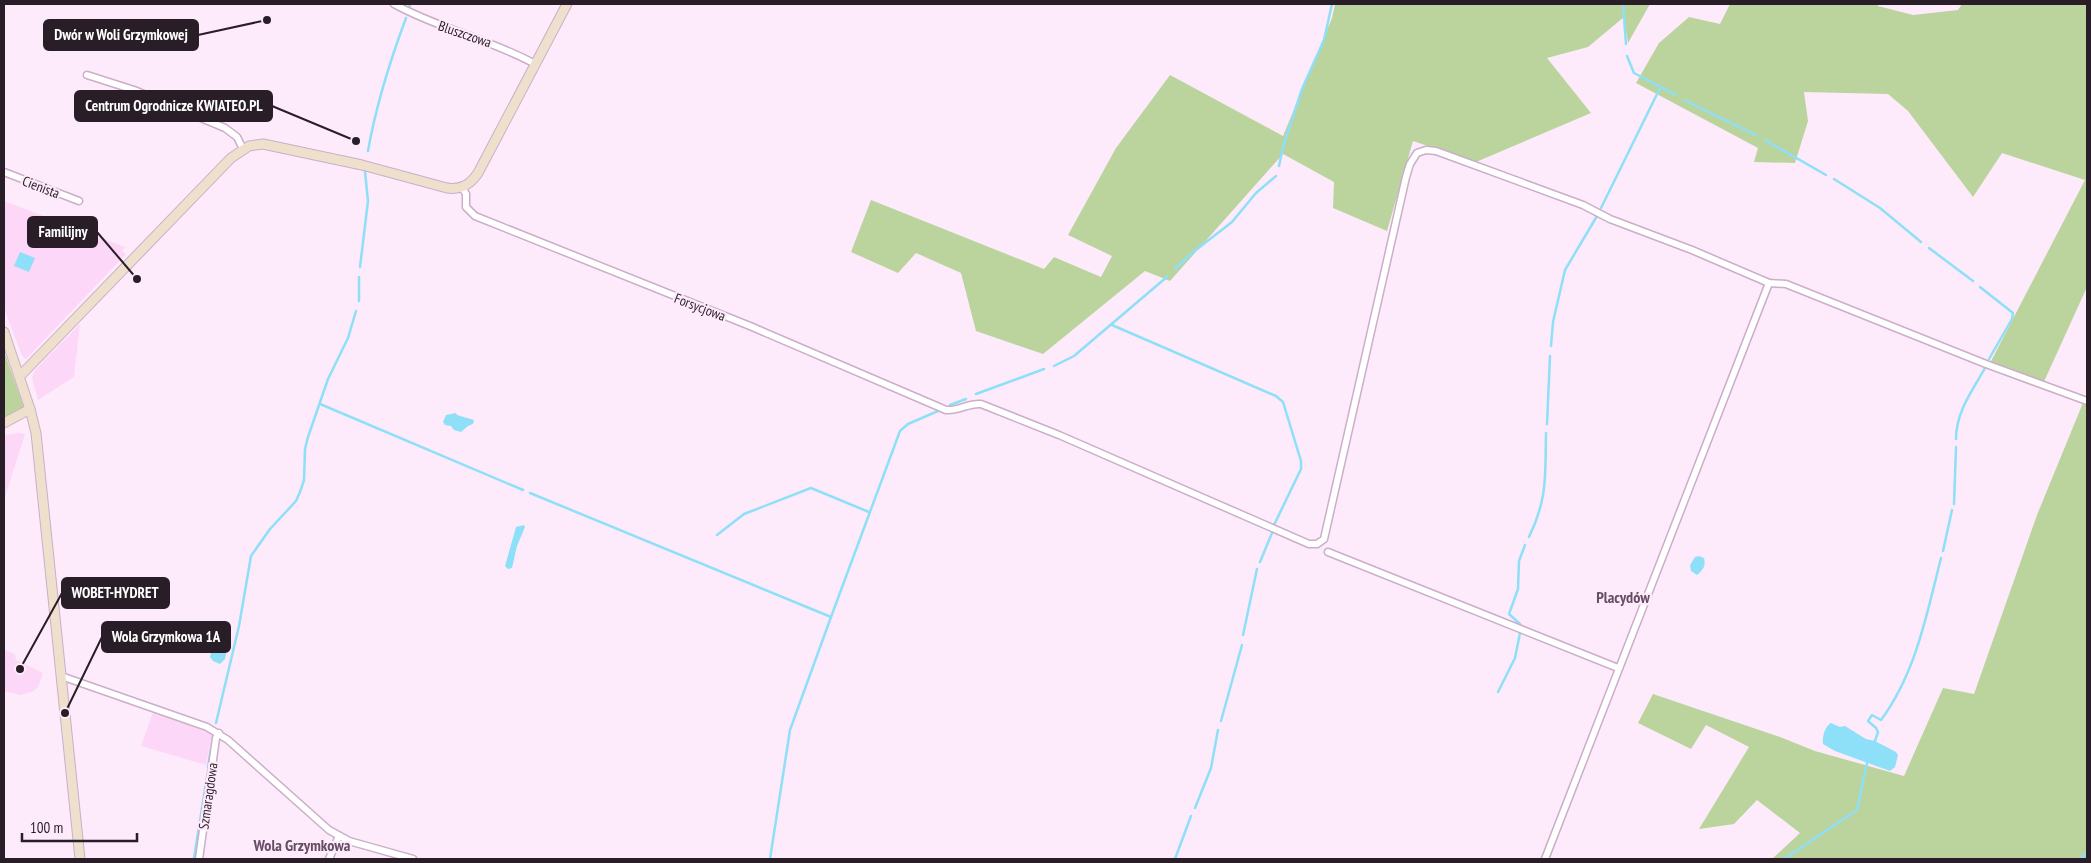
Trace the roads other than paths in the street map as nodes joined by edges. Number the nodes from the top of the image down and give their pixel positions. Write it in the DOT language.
graph roads {
  1 [pos="394,4"];
  2 [pos="567,4"];
  3 [pos="535,64"];
  4 [pos="87,75"];
  5 [pos="243,149"];
  6 [pos="4,172"];
  7 [pos="462,187"];
  8 [pos="78,201"];
  9 [pos="1768,284"];
  10 [pos="4,332"];
  11 [pos="20,376"];
  12 [pos="2087,401"];
  13 [pos="30,409"];
  14 [pos="4,423"];
  15 [pos="1328,552"];
  16 [pos="1618,668"];
  17 [pos="61,676"];
  18 [pos="219,733"];
  19 [pos="339,836"];
  20 [pos="387,851"];
  21 [pos="80,859"];
  22 [pos="199,859"];
  23 [pos="328,859"];
  24 [pos="385,859"];
  25 [pos="413,859"];
  26 [pos="1545,859"];
  1 -- 3 [label="street, Bluszczowa"];
  2 -- 3 [label="street"];
  3 -- 7 [label="street"];
  4 -- 5 [label="street"];
  5 -- 7 [label="street"];
  5 -- 11 [label="street"];
  6 -- 8 [label="street, Cienista"];
  7 -- 9 [label="street, Forsycjowa"];
  9 -- 12 [label="street"];
  9 -- 16 [label="street"];
  10 -- 11 [label="street"];
  11 -- 13 [label="street"];
  13 -- 14 [label="street"];
  13 -- 17 [label="street"];
  15 -- 16 [label="street"];
  16 -- 26 [label="street"];
  17 -- 18 [label="street"];
  17 -- 21 [label="street"];
  18 -- 19 [label="street"];
  18 -- 22 [label="street, Szmaragdowa"];
  19 -- 20 [label="street"];
  19 -- 23 [label="street"];
  20 -- 24 [label="street"];
  20 -- 25 [label="street"];
}
